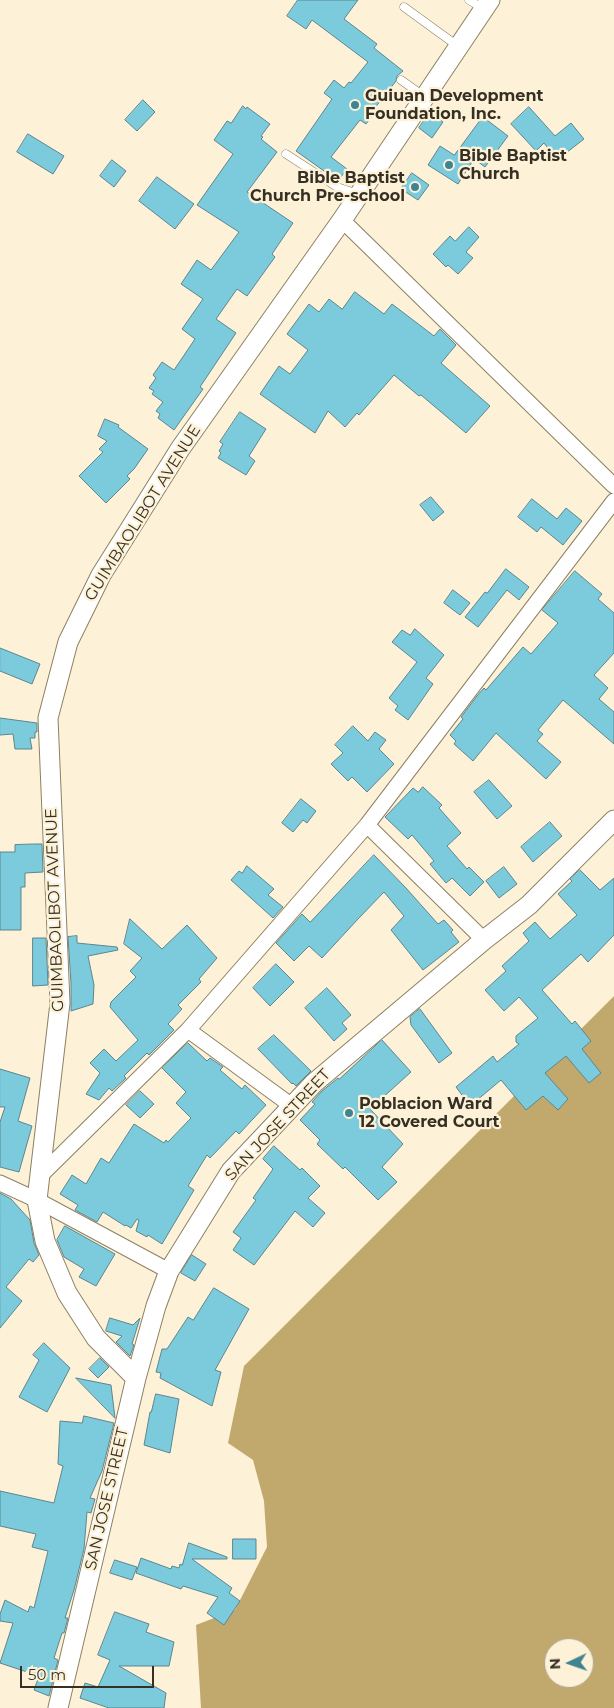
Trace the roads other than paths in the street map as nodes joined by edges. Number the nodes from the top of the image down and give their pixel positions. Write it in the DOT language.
graph roads {
  1 [pos="481,3"];
  2 [pos="404,7"];
  3 [pos="458,47"];
  4 [pos="402,80"];
  5 [pos="425,97"];
  6 [pos="286,154"];
  7 [pos="360,195"];
  8 [pos="342,220"];
  9 [pos="614,486"];
  10 [pos="614,501"];
  11 [pos="614,820"];
  12 [pos="367,825"];
  13 [pos="484,940"];
  14 [pos="188,1030"];
  15 [pos="292,1106"];
  16 [pos="41,1175"];
  17 [pos="0,1183"];
  18 [pos="37,1200"];
  19 [pos="169,1271"];
  20 [pos="136,1378"];
  21 [pos="58,1708"];
  1 -- 3 [label="street, GUIMBAOLIBOT AVENUE"];
  2 -- 3 [label="lane"];
  3 -- 5 [label="street, GUIMBAOLIBOT AVENUE"];
  4 -- 5 [label="lane"];
  5 -- 7 [label="street, GUIMBAOLIBOT AVENUE"];
  6 -- 7 [label="lane"];
  7 -- 8 [label="street, GUIMBAOLIBOT AVENUE"];
  8 -- 9 [label="street"];
  8 -- 16 [label="street, GUIMBAOLIBOT AVENUE"];
  10 -- 12 [label="street"];
  11 -- 13 [label="street, SAN JOSE STREET"];
  12 -- 13 [label="street"];
  12 -- 14 [label="street"];
  13 -- 15 [label="street, SAN JOSE STREET"];
  14 -- 15 [label="street"];
  14 -- 16 [label="street"];
  15 -- 19 [label="street, SAN JOSE STREET"];
  16 -- 18 [label="street, GUIMBAOLIBOT AVENUE"];
  17 -- 18 [label="street"];
  18 -- 19 [label="street"];
  18 -- 20 [label="street, GUIMBAOLIBOT AVENUE"];
  19 -- 20 [label="street, SAN JOSE STREET"];
  20 -- 21 [label="street, SAN JOSE STREET"];
}
